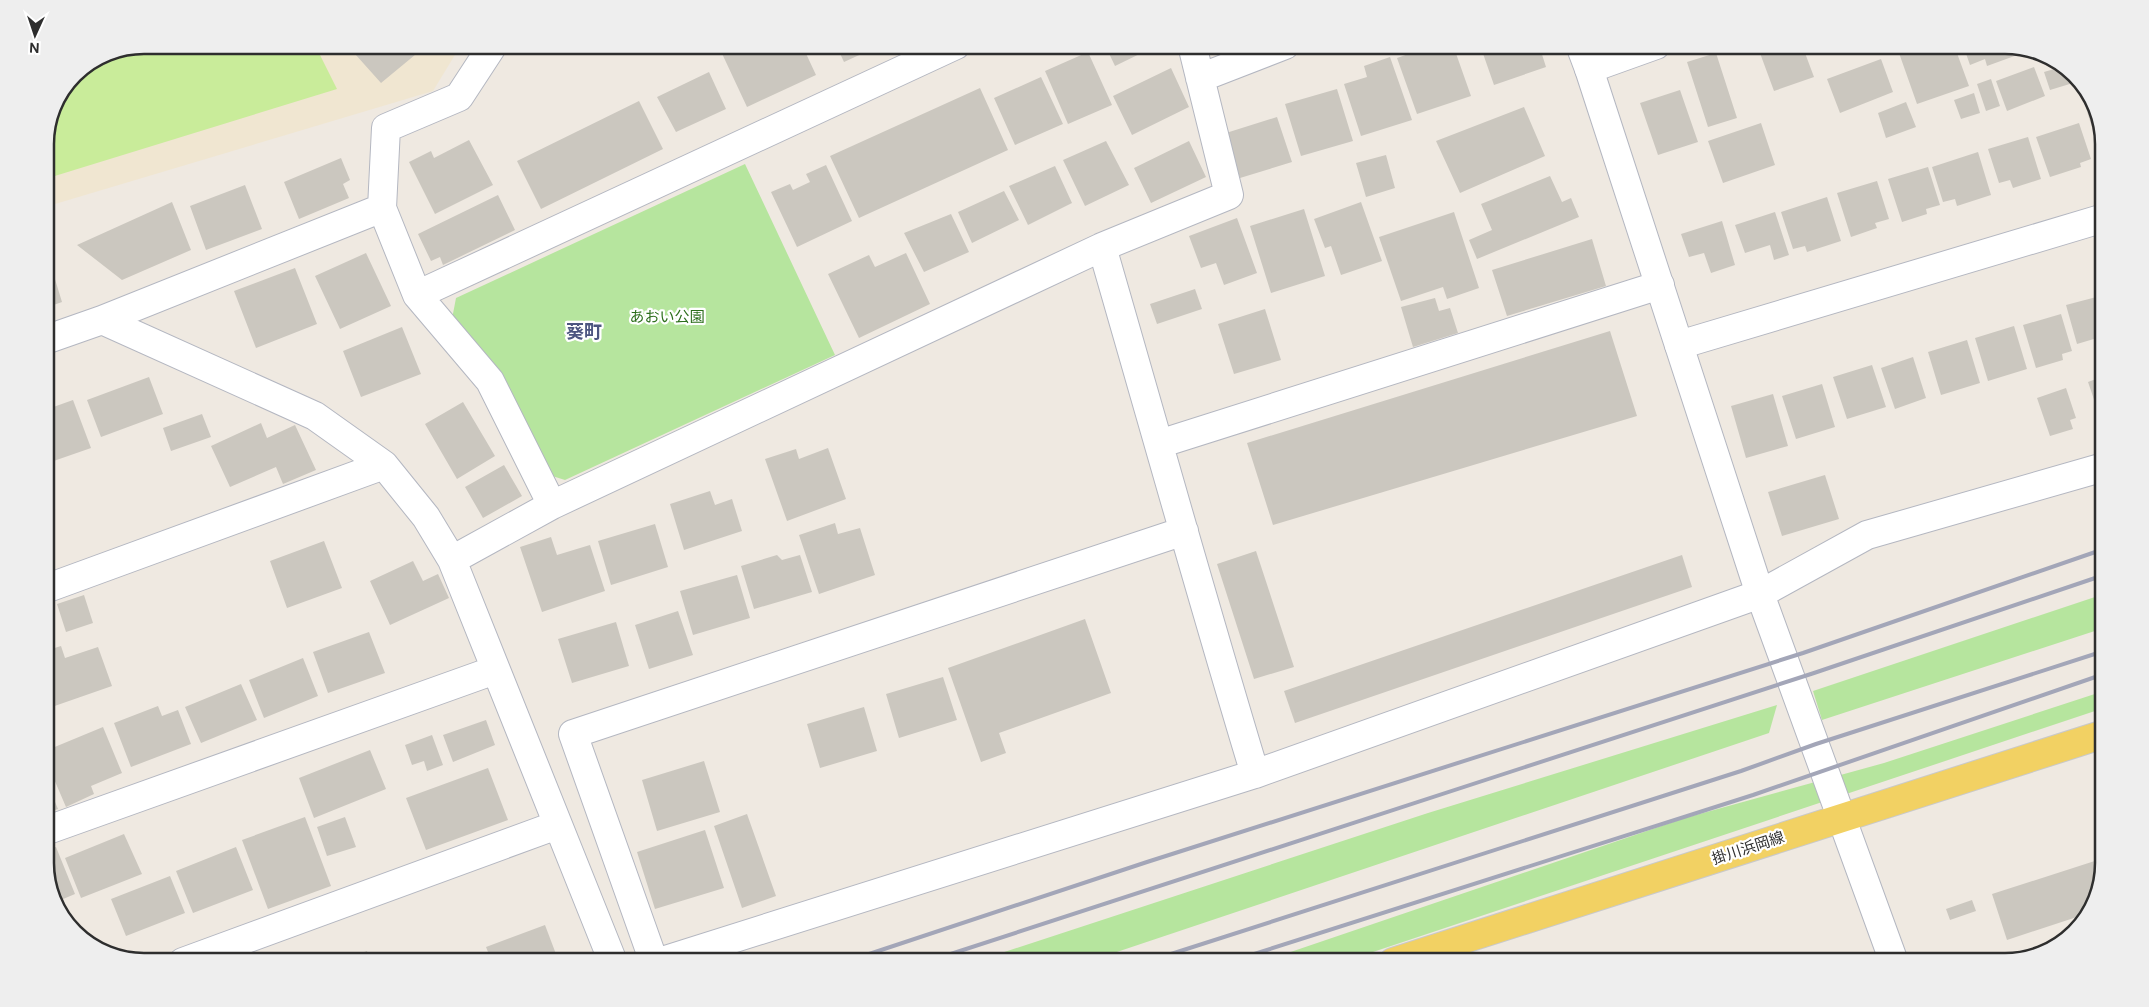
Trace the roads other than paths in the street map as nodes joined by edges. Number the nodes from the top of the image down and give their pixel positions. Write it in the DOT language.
graph roads {
  1 [pos="487,54"];
  2 [pos="937,54"];
  3 [pos="1194,54"];
  4 [pos="1262,54"];
  5 [pos="1603,54"];
  6 [pos="1585,57"];
  7 [pos="1200,78"];
  8 [pos="382,208"];
  9 [pos="2095,221"];
  10 [pos="1102,247"];
  11 [pos="1660,285"];
  12 [pos="416,295"];
  13 [pos="102,320"];
  14 [pos="54,337"];
  15 [pos="1679,345"];
  16 [pos="1159,444"];
  17 [pos="384,464"];
  18 [pos="2095,470"];
  19 [pos="552,505"];
  20 [pos="1184,531"];
  21 [pos="452,560"];
  22 [pos="54,586"];
  23 [pos="1760,594"];
  24 [pos="495,670"];
  25 [pos="2095,737"];
  26 [pos="1255,774"];
  27 [pos="1841,818"];
  28 [pos="557,825"];
  29 [pos="54,828"];
  30 [pos="208,953"];
  31 [pos="609,953"];
  32 [pos="651,953"];
  33 [pos="688,953"];
  34 [pos="1420,953"];
  35 [pos="1891,953"];
  1 -- 8 [label="street"];
  2 -- 12 [label="street"];
  3 -- 7 [label="street"];
  4 -- 7 [label="street"];
  5 -- 6 [label="street"];
  6 -- 11 [label="street"];
  7 -- 10 [label="street"];
  8 -- 12 [label="street"];
  8 -- 13 [label="street"];
  9 -- 15 [label="street"];
  10 -- 16 [label="street"];
  10 -- 19 [label="street"];
  11 -- 15 [label="street"];
  11 -- 16 [label="street"];
  12 -- 19 [label="street"];
  13 -- 14 [label="street"];
  13 -- 17 [label="street"];
  15 -- 23 [label="street"];
  16 -- 20 [label="street"];
  17 -- 21 [label="street"];
  17 -- 22 [label="street"];
  18 -- 23 [label="street"];
  19 -- 21 [label="street"];
  20 -- 26 [label="street"];
  20 -- 32 [label="street"];
  21 -- 24 [label="street"];
  23 -- 26 [label="street"];
  23 -- 27 [label="street"];
  24 -- 28 [label="street"];
  24 -- 29 [label="street"];
  25 -- 27 [label="main road, 掛川浜岡線"];
  26 -- 33 [label="street"];
  27 -- 34 [label="main road, 掛川浜岡線"];
  27 -- 35 [label="street"];
  28 -- 30 [label="street"];
  28 -- 31 [label="street"];
}
